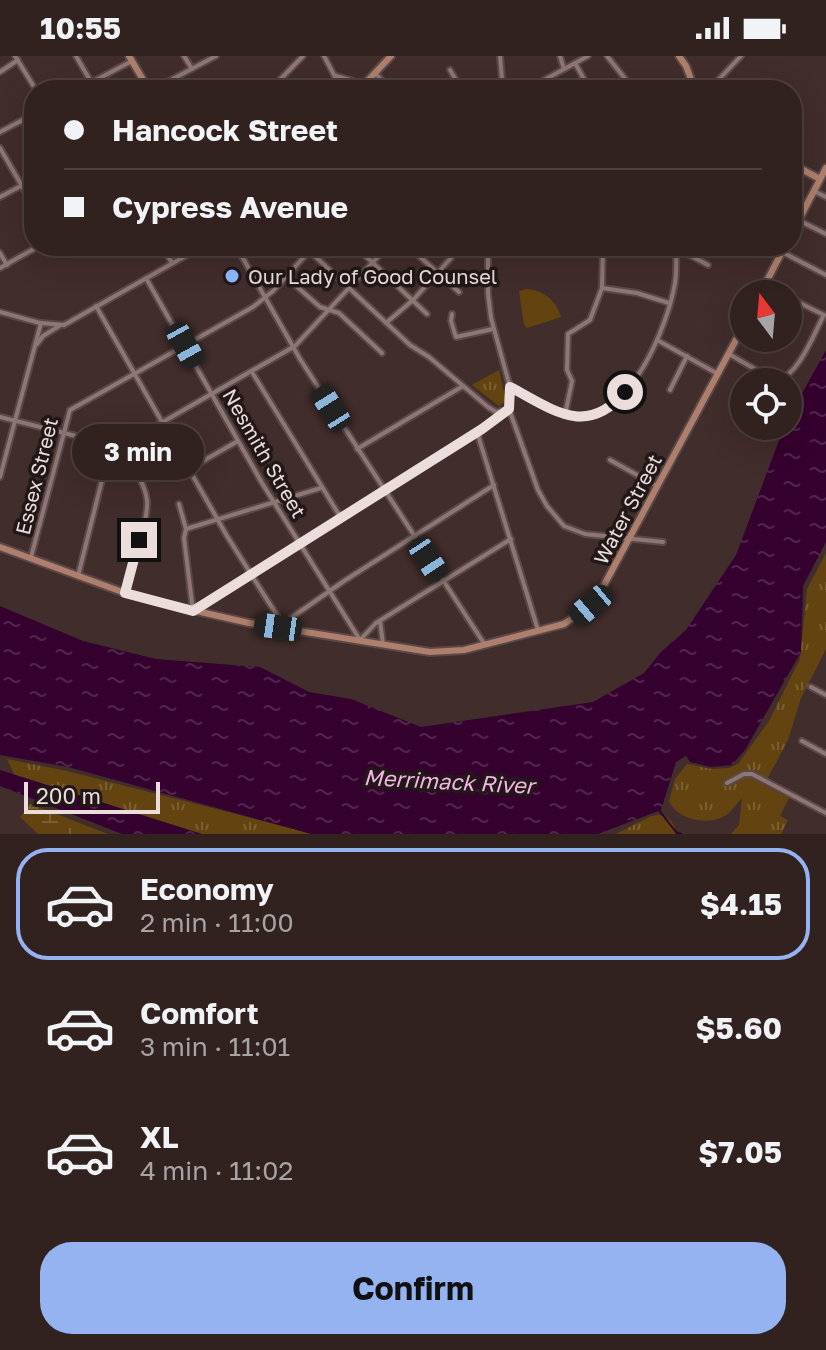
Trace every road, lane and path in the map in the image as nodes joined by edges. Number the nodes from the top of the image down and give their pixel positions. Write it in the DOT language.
graph roads {
  1 [pos="76,56"];
  2 [pos="184,56"];
  3 [pos="216,56"];
  4 [pos="303,56"];
  5 [pos="324,56"];
  6 [pos="391,56"];
  7 [pos="500,56"];
  8 [pos="560,56"];
  9 [pos="588,56"];
  10 [pos="607,56"];
  11 [pos="679,56"];
  12 [pos="741,56"];
  13 [pos="17,58"];
  14 [pos="130,58"];
  15 [pos="575,63"];
  16 [pos="192,69"];
  17 [pos="564,69"];
  18 [pos="450,70"];
  19 [pos="0,72"];
  20 [pos="375,73"];
  21 [pos="334,75"];
  22 [pos="30,80"];
  23 [pos="90,80"];
  24 [pos="94,80"];
  25 [pos="144,80"];
  26 [pos="170,80"];
  27 [pos="280,80"];
  28 [pos="337,80"];
  29 [pos="346,80"];
  30 [pos="368,80"];
  31 [pos="382,80"];
  32 [pos="456,80"];
  33 [pos="502,80"];
  34 [pos="544,80"];
  35 [pos="584,80"];
  36 [pos="626,80"];
  37 [pos="691,80"];
  38 [pos="718,80"];
  39 [pos="24,119"];
  40 [pos="0,132"];
  41 [pos="0,148"];
  42 [pos="2,156"];
  43 [pos="826,168"];
  44 [pos="802,169"];
  45 [pos="820,179"];
  46 [pos="22,186"];
  47 [pos="24,190"];
  48 [pos="814,191"];
  49 [pos="0,197"];
  50 [pos="826,197"];
  51 [pos="802,204"];
  52 [pos="806,206"];
  53 [pos="802,213"];
  54 [pos="802,228"];
  55 [pos="826,234"];
  56 [pos="0,253"];
  57 [pos="24,255"];
  58 [pos="168,256"];
  59 [pos="185,256"];
  60 [pos="242,256"];
  61 [pos="305,256"];
  62 [pos="314,256"];
  63 [pos="366,256"];
  64 [pos="379,256"];
  65 [pos="419,256"];
  66 [pos="451,256"];
  67 [pos="488,256"];
  68 [pos="603,256"];
  69 [pos="676,256"];
  70 [pos="691,256"];
  71 [pos="780,256"];
  72 [pos="795,256"];
  73 [pos="172,263"];
  74 [pos="373,263"];
  75 [pos="7,265"];
  76 [pos="708,265"];
  77 [pos="0,268"];
  78 [pos="438,273"];
  79 [pos="826,275"];
  80 [pos="286,277"];
  81 [pos="146,278"];
  82 [pos="767,280"];
  83 [pos="349,288"];
  84 [pos="602,288"];
  85 [pos="459,292"];
  86 [pos="265,298"];
  87 [pos="413,300"];
  88 [pos="669,303"];
  89 [pos="802,304"];
  90 [pos="96,306"];
  91 [pos="328,311"];
  92 [pos="0,312"];
  93 [pos="427,314"];
  94 [pos="452,314"];
  95 [pos="41,323"];
  96 [pos="386,323"];
  97 [pos="59,326"];
  98 [pos="494,328"];
  99 [pos="657,340"];
  100 [pos="185,345"];
  101 [pos="294,348"];
  102 [pos="34,350"];
  103 [pos="382,353"];
  104 [pos="729,354"];
  105 [pos="687,356"];
  106 [pos="252,372"];
  107 [pos="134,373"];
  108 [pos="718,374"];
  109 [pos="463,386"];
  110 [pos="510,387"];
  111 [pos="670,390"];
  112 [pos="212,394"];
  113 [pos="509,409"];
  114 [pos="565,415"];
  115 [pos="0,417"];
  116 [pos="14,421"];
  117 [pos="162,423"];
  118 [pos="63,432"];
  119 [pos="477,432"];
  120 [pos="238,441"];
  121 [pos="116,446"];
  122 [pos="357,449"];
  123 [pos="610,460"];
  124 [pos="189,469"];
  125 [pos="0,477"];
  126 [pos="494,485"];
  127 [pos="658,486"];
  128 [pos="322,488"];
  129 [pos="384,491"];
  130 [pos="274,502"];
  131 [pos="179,504"];
  132 [pos="217,518"];
  133 [pos="341,518"];
  134 [pos="186,529"];
  135 [pos="414,537"];
  136 [pos="511,539"];
  137 [pos="629,539"];
  138 [pos="663,542"];
  139 [pos="300,545"];
  140 [pos="0,547"];
  141 [pos="31,558"];
  142 [pos="252,574"];
  143 [pos="78,576"];
  144 [pos="443,582"];
  145 [pos="329,591"];
  146 [pos="125,593"];
  147 [pos="193,611"];
  148 [pos="380,621"];
  149 [pos="278,627"];
  150 [pos="538,633"];
  151 [pos="360,640"];
  152 [pos="383,644"];
  153 [pos="485,645"];
  154 [pos="811,687"];
  155 [pos="826,695"];
  156 [pos="802,741"];
  157 [pos="826,754"];
  158 [pos="727,783"];
  159 [pos="826,813"];
  1 -- 23 [label="street"];
  2 -- 16 [label="street"];
  3 -- 16 [label="street"];
  4 -- 27 [label="street"];
  5 -- 21 [label="street"];
  6 -- 20 [label="main road"];
  7 -- 33 [label="street"];
  8 -- 17 [label="street"];
  9 -- 15 [label="street"];
  10 -- 36 [label="street"];
  11 -- 37 [label="main road"];
  12 -- 38 [label="street"];
  13 -- 19 [label="street"];
  13 -- 22 [label="street"];
  14 -- 24 [label="street"];
  14 -- 25 [label="main road"];
  15 -- 17 [label="street"];
  15 -- 35 [label="street"];
  16 -- 26 [label="street"];
  17 -- 34 [label="street"];
  18 -- 32 [label="street"];
  20 -- 30 [label="main road"];
  20 -- 31 [label="street"];
  21 -- 28 [label="street"];
  21 -- 29 [label="street"];
  39 -- 40 [label="street"];
  41 -- 42 [label="street"];
  42 -- 46 [label="street"];
  43 -- 45 [label="main road"];
  44 -- 45 [label="main road"];
  45 -- 48 [label="main road"];
  46 -- 47 [label="street"];
  46 -- 49 [label="street"];
  48 -- 50 [label="street"];
  48 -- 52 [label="main road"];
  51 -- 52 [label="street"];
  52 -- 53 [label="main road"];
  54 -- 55 [label="street"];
  56 -- 75 [label="street"];
  57 -- 75 [label="street"];
  58 -- 73 [label="street"];
  59 -- 73 [label="street"];
  60 -- 86 [label="street"];
  61 -- 80 [label="street, Essex Street"];
  62 -- 83 [label="street"];
  63 -- 74 [label="street"];
  64 -- 74 [label="street"];
  65 -- 78 [label="street"];
  66 -- 78 [label="street"];
  67 -- 98 [label="street"];
  68 -- 84 [label="street"];
  69 -- 88 [label="street"];
  70 -- 76 [label="street"];
  71 -- 82 [label="main road"];
  72 -- 79 [label="street"];
  73 -- 81 [label="street"];
  74 -- 83 [label="street"];
  74 -- 87 [label="street"];
  75 -- 77 [label="street"];
  78 -- 85 [label="street"];
  78 -- 87 [label="street"];
  80 -- 86 [label="street, Essex Street"];
  80 -- 91 [label="street"];
  81 -- 90 [label="street"];
  81 -- 100 [label="street, Nesmith Street"];
  83 -- 91 [label="street"];
  83 -- 96 [label="street"];
  84 -- 88 [label="street"];
  84 -- 114 [label="street"];
  86 -- 100 [label="street, Essex Street"];
  86 -- 101 [label="street"];
  87 -- 93 [label="street"];
  87 -- 96 [label="street"];
  88 -- 99 [label="street"];
  89 -- 104 [label="street"];
  90 -- 97 [label="street"];
  90 -- 107 [label="street"];
  91 -- 101 [label="street"];
  91 -- 103 [label="street"];
  92 -- 95 [label="street"];
  94 -- 98 [label="street"];
  95 -- 97 [label="street"];
  95 -- 102 [label="street"];
  96 -- 109 [label="street"];
  97 -- 102 [label="street"];
  98 -- 110 [label="street"];
  99 -- 105 [label="street"];
  99 -- 114 [label="street"];
  100 -- 107 [label="street, Essex Street"];
  100 -- 112 [label="street, Nesmith Street"];
  101 -- 106 [label="street"];
  101 -- 122 [label="street"];
  102 -- 116 [label="street"];
  104 -- 108 [label="main road, Water Street"];
  105 -- 108 [label="street"];
  105 -- 111 [label="street"];
  106 -- 112 [label="street"];
  106 -- 128 [label="street"];
  107 -- 117 [label="street"];
  107 -- 118 [label="street, Essex Street"];
  108 -- 127 [label="main road, Water Street"];
  109 -- 113 [label="street"];
  109 -- 122 [label="street"];
  110 -- 113 [label="street"];
  110 -- 114 [label="street"];
  112 -- 117 [label="street"];
  112 -- 120 [label="street, Nesmith Street"];
  113 -- 119 [label="street"];
  113 -- 137 [label="street"];
  115 -- 116 [label="street"];
  116 -- 118 [label="street"];
  116 -- 125 [label="street"];
  117 -- 121 [label="street"];
  117 -- 124 [label="street"];
  118 -- 121 [label="street"];
  118 -- 141 [label="street, Essex Street"];
  119 -- 126 [label="street"];
  119 -- 129 [label="street"];
  120 -- 124 [label="street"];
  120 -- 130 [label="street, Nesmith Street"];
  121 -- 143 [label="street"];
  121 -- 146 [label="street"];
  122 -- 129 [label="street"];
  123 -- 127 [label="street"];
  124 -- 132 [label="street"];
  126 -- 135 [label="street"];
  126 -- 136 [label="street"];
  127 -- 137 [label="main road, Water Street"];
  128 -- 130 [label="street"];
  128 -- 133 [label="street"];
  129 -- 133 [label="street"];
  129 -- 135 [label="street"];
  130 -- 132 [label="street"];
  130 -- 139 [label="street, Nesmith Street"];
  131 -- 134 [label="street"];
  132 -- 134 [label="street"];
  132 -- 142 [label="street"];
  133 -- 139 [label="street"];
  134 -- 147 [label="street"];
  135 -- 144 [label="street"];
  135 -- 145 [label="street"];
  136 -- 144 [label="street"];
  136 -- 150 [label="street"];
  137 -- 138 [label="street"];
  137 -- 150 [label="main road, Water Street"];
  139 -- 142 [label="street"];
  139 -- 145 [label="street, Nesmith Street"];
  140 -- 141 [label="main road, Water Street"];
  141 -- 143 [label="main road, Water Street"];
  142 -- 147 [label="street"];
  142 -- 149 [label="street"];
  143 -- 146 [label="main road, Water Street"];
  144 -- 148 [label="street"];
  144 -- 153 [label="street"];
  145 -- 149 [label="street"];
  145 -- 151 [label="street, Nesmith Street"];
  146 -- 147 [label="main road, Water Street"];
  147 -- 149 [label="main road, Water Street"];
  148 -- 151 [label="street"];
  148 -- 152 [label="street"];
  149 -- 151 [label="main road, Water Street"];
  150 -- 153 [label="main road, Water Street"];
  151 -- 152 [label="main road, Water Street"];
  152 -- 153 [label="main road, Water Street"];
  154 -- 155 [label="street"];
  156 -- 157 [label="street"];
  158 -- 159 [label="street"];
}
